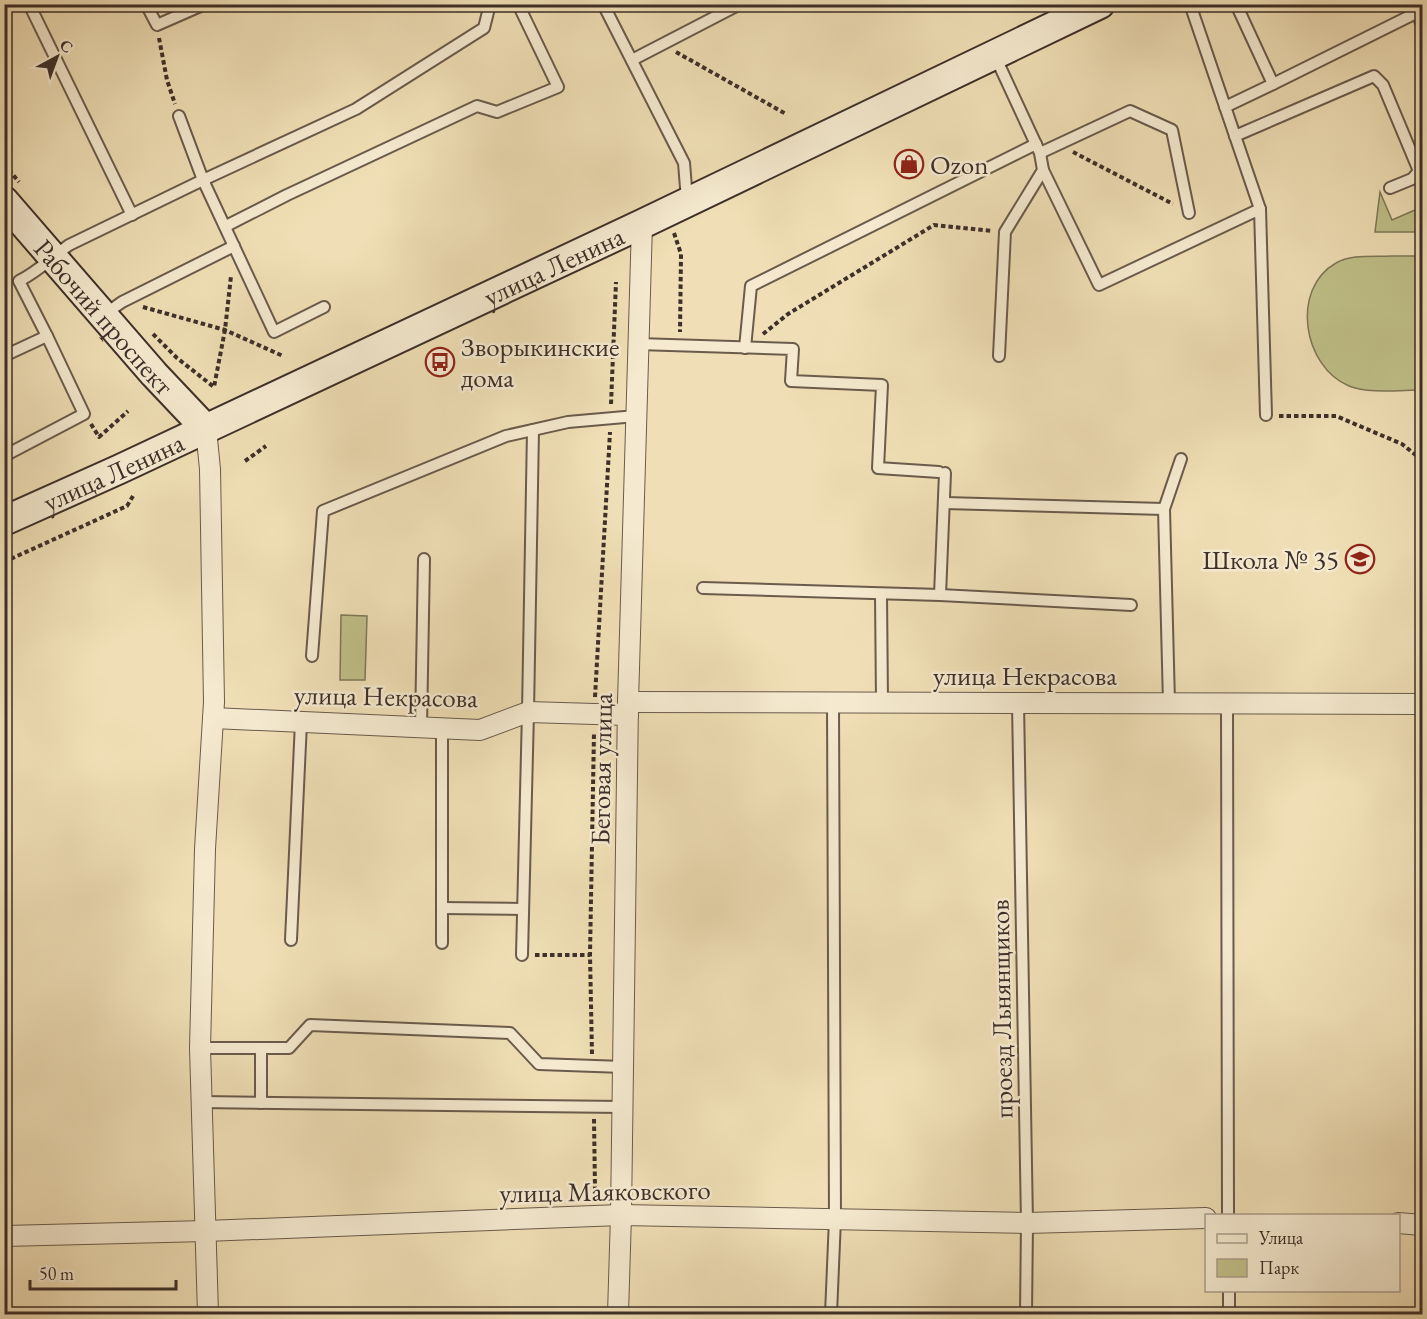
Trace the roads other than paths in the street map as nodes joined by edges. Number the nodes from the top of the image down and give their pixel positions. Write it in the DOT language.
graph roads {
  1 [pos="30,4"];
  2 [pos="147,4"];
  3 [pos="204,4"];
  4 [pos="490,4"];
  5 [pos="518,4"];
  6 [pos="603,4"];
  7 [pos="740,4"];
  8 [pos="1100,4"];
  9 [pos="1190,4"];
  10 [pos="1236,4"];
  11 [pos="1420,12"];
  12 [pos="1422,25"];
  13 [pos="994,56"];
  14 [pos="632,60"];
  15 [pos="1273,84"];
  16 [pos="1225,107"];
  17 [pos="179,116"];
  18 [pos="1235,136"];
  19 [pos="1038,149"];
  20 [pos="1043,170"];
  21 [pos="203,180"];
  22 [pos="1390,188"];
  23 [pos="4,201"];
  24 [pos="687,202"];
  25 [pos="1260,209"];
  26 [pos="1189,213"];
  27 [pos="132,215"];
  28 [pos="642,224"];
  29 [pos="226,226"];
  30 [pos="234,246"];
  31 [pos="53,257"];
  32 [pos="324,307"];
  33 [pos="113,308"];
  34 [pos="47,336"];
  35 [pos="638,344"];
  36 [pos="745,348"];
  37 [pos="4,356"];
  38 [pos="999,357"];
  39 [pos="1266,415"];
  40 [pos="636,416"];
  41 [pos="206,429"];
  42 [pos="533,430"];
  43 [pos="4,456"];
  44 [pos="1181,459"];
  45 [pos="945,503"];
  46 [pos="1164,509"];
  47 [pos="4,521"];
  48 [pos="424,559"];
  49 [pos="704,588"];
  50 [pos="881,594"];
  51 [pos="940,595"];
  52 [pos="1131,605"];
  53 [pos="312,656"];
  54 [pos="832,702"];
  55 [pos="882,702"];
  56 [pos="1018,703"];
  57 [pos="1169,703"];
  58 [pos="1227,703"];
  59 [pos="1422,704"];
  60 [pos="628,708"];
  61 [pos="528,712"];
  62 [pos="213,718"];
  63 [pos="301,722"];
  64 [pos="421,727"];
  65 [pos="442,728"];
  66 [pos="442,908"];
  67 [pos="523,909"];
  68 [pos="291,940"];
  69 [pos="441,943"];
  70 [pos="522,955"];
  71 [pos="200,1048"];
  72 [pos="261,1048"];
  73 [pos="623,1067"];
  74 [pos="201,1102"];
  75 [pos="261,1103"];
  76 [pos="623,1107"];
  77 [pos="1228,1214"];
  78 [pos="621,1215"];
  79 [pos="1205,1218"];
  80 [pos="835,1219"];
  81 [pos="1027,1223"];
  82 [pos="1400,1223"];
  83 [pos="1422,1225"];
  84 [pos="206,1231"];
  85 [pos="4,1236"];
  86 [pos="1229,1292"];
  87 [pos="208,1314"];
  88 [pos="618,1314"];
  89 [pos="831,1314"];
  90 [pos="1026,1314"];
  91 [pos="1229,1314"];
  1 -- 27 [label="lane"];
  2 -- 3 [label="lane"];
  4 -- 21 [label="lane"];
  5 -- 29 [label="lane"];
  6 -- 14 [label="lane"];
  7 -- 14 [label="lane"];
  8 -- 13 [label="main road, улица Ленина"];
  9 -- 16 [label="lane"];
  10 -- 15 [label="lane"];
  11 -- 12 [label="lane"];
  11 -- 15 [label="lane"];
  13 -- 19 [label="lane"];
  13 -- 24 [label="main road, улица Ленина"];
  14 -- 24 [label="lane"];
  15 -- 16 [label="lane"];
  16 -- 18 [label="lane"];
  17 -- 21 [label="lane"];
  18 -- 22 [label="lane"];
  18 -- 25 [label="lane"];
  19 -- 20 [label="lane"];
  19 -- 26 [label="lane"];
  19 -- 36 [label="lane"];
  20 -- 25 [label="lane"];
  20 -- 38 [label="lane"];
  21 -- 27 [label="lane"];
  21 -- 29 [label="lane"];
  23 -- 31 [label="main road, Рабочий проспект"];
  24 -- 28 [label="main road, улица Ленина"];
  25 -- 39 [label="lane"];
  27 -- 31 [label="lane"];
  28 -- 35 [label="street, Беговая улица"];
  28 -- 41 [label="main road, улица Ленина"];
  29 -- 30 [label="lane"];
  30 -- 32 [label="lane"];
  30 -- 33 [label="lane"];
  31 -- 33 [label="main road, Рабочий проспект"];
  31 -- 34 [label="lane"];
  33 -- 41 [label="main road, Рабочий проспект"];
  34 -- 37 [label="lane"];
  34 -- 43 [label="lane"];
  35 -- 36 [label="lane"];
  35 -- 40 [label="street, Беговая улица"];
  36 -- 45 [label="lane"];
  40 -- 42 [label="lane"];
  40 -- 60 [label="street, Беговая улица"];
  41 -- 47 [label="main road, улица Ленина"];
  41 -- 62 [label="street"];
  42 -- 53 [label="lane"];
  42 -- 61 [label="lane"];
  44 -- 46 [label="lane"];
  45 -- 46 [label="lane"];
  45 -- 51 [label="lane"];
  46 -- 57 [label="lane"];
  48 -- 64 [label="lane"];
  49 -- 50 [label="lane"];
  50 -- 51 [label="lane"];
  50 -- 55 [label="lane"];
  51 -- 52 [label="lane"];
  54 -- 55 [label="street, улица Некрасова"];
  54 -- 60 [label="street, улица Некрасова"];
  54 -- 80 [label="lane"];
  55 -- 56 [label="street, улица Некрасова"];
  56 -- 57 [label="street, улица Некрасова"];
  56 -- 81 [label="lane, проезд Льнянщиков"];
  57 -- 58 [label="street, улица Некрасова"];
  58 -- 59 [label="street, улица Некрасова"];
  58 -- 77 [label="lane"];
  60 -- 61 [label="street, улица Некрасова"];
  60 -- 73 [label="street, Беговая улица"];
  61 -- 65 [label="street, улица Некрасова"];
  61 -- 67 [label="lane"];
  62 -- 63 [label="street, улица Некрасова"];
  62 -- 71 [label="street"];
  63 -- 64 [label="street, улица Некрасова"];
  63 -- 68 [label="lane"];
  64 -- 65 [label="street, улица Некрасова"];
  65 -- 66 [label="lane"];
  66 -- 67 [label="lane"];
  66 -- 69 [label="lane"];
  67 -- 70 [label="lane"];
  71 -- 72 [label="lane"];
  71 -- 74 [label="street"];
  72 -- 73 [label="lane"];
  72 -- 75 [label="lane"];
  73 -- 76 [label="street, Беговая улица"];
  74 -- 75 [label="lane"];
  74 -- 84 [label="street"];
  75 -- 76 [label="lane"];
  76 -- 78 [label="street, Беговая улица"];
  78 -- 80 [label="street, улица Маяковского"];
  78 -- 84 [label="street, улица Маяковского"];
  78 -- 88 [label="street, Беговая улица"];
  79 -- 81 [label="street, улица Маяковского"];
  80 -- 81 [label="street, улица Маяковского"];
  80 -- 89 [label="lane"];
  81 -- 90 [label="lane, проезд Льнянщиков"];
  82 -- 83 [label="street"];
  84 -- 85 [label="street, улица Маяковского"];
  84 -- 87 [label="street"];
  86 -- 91 [label="lane"];
}
